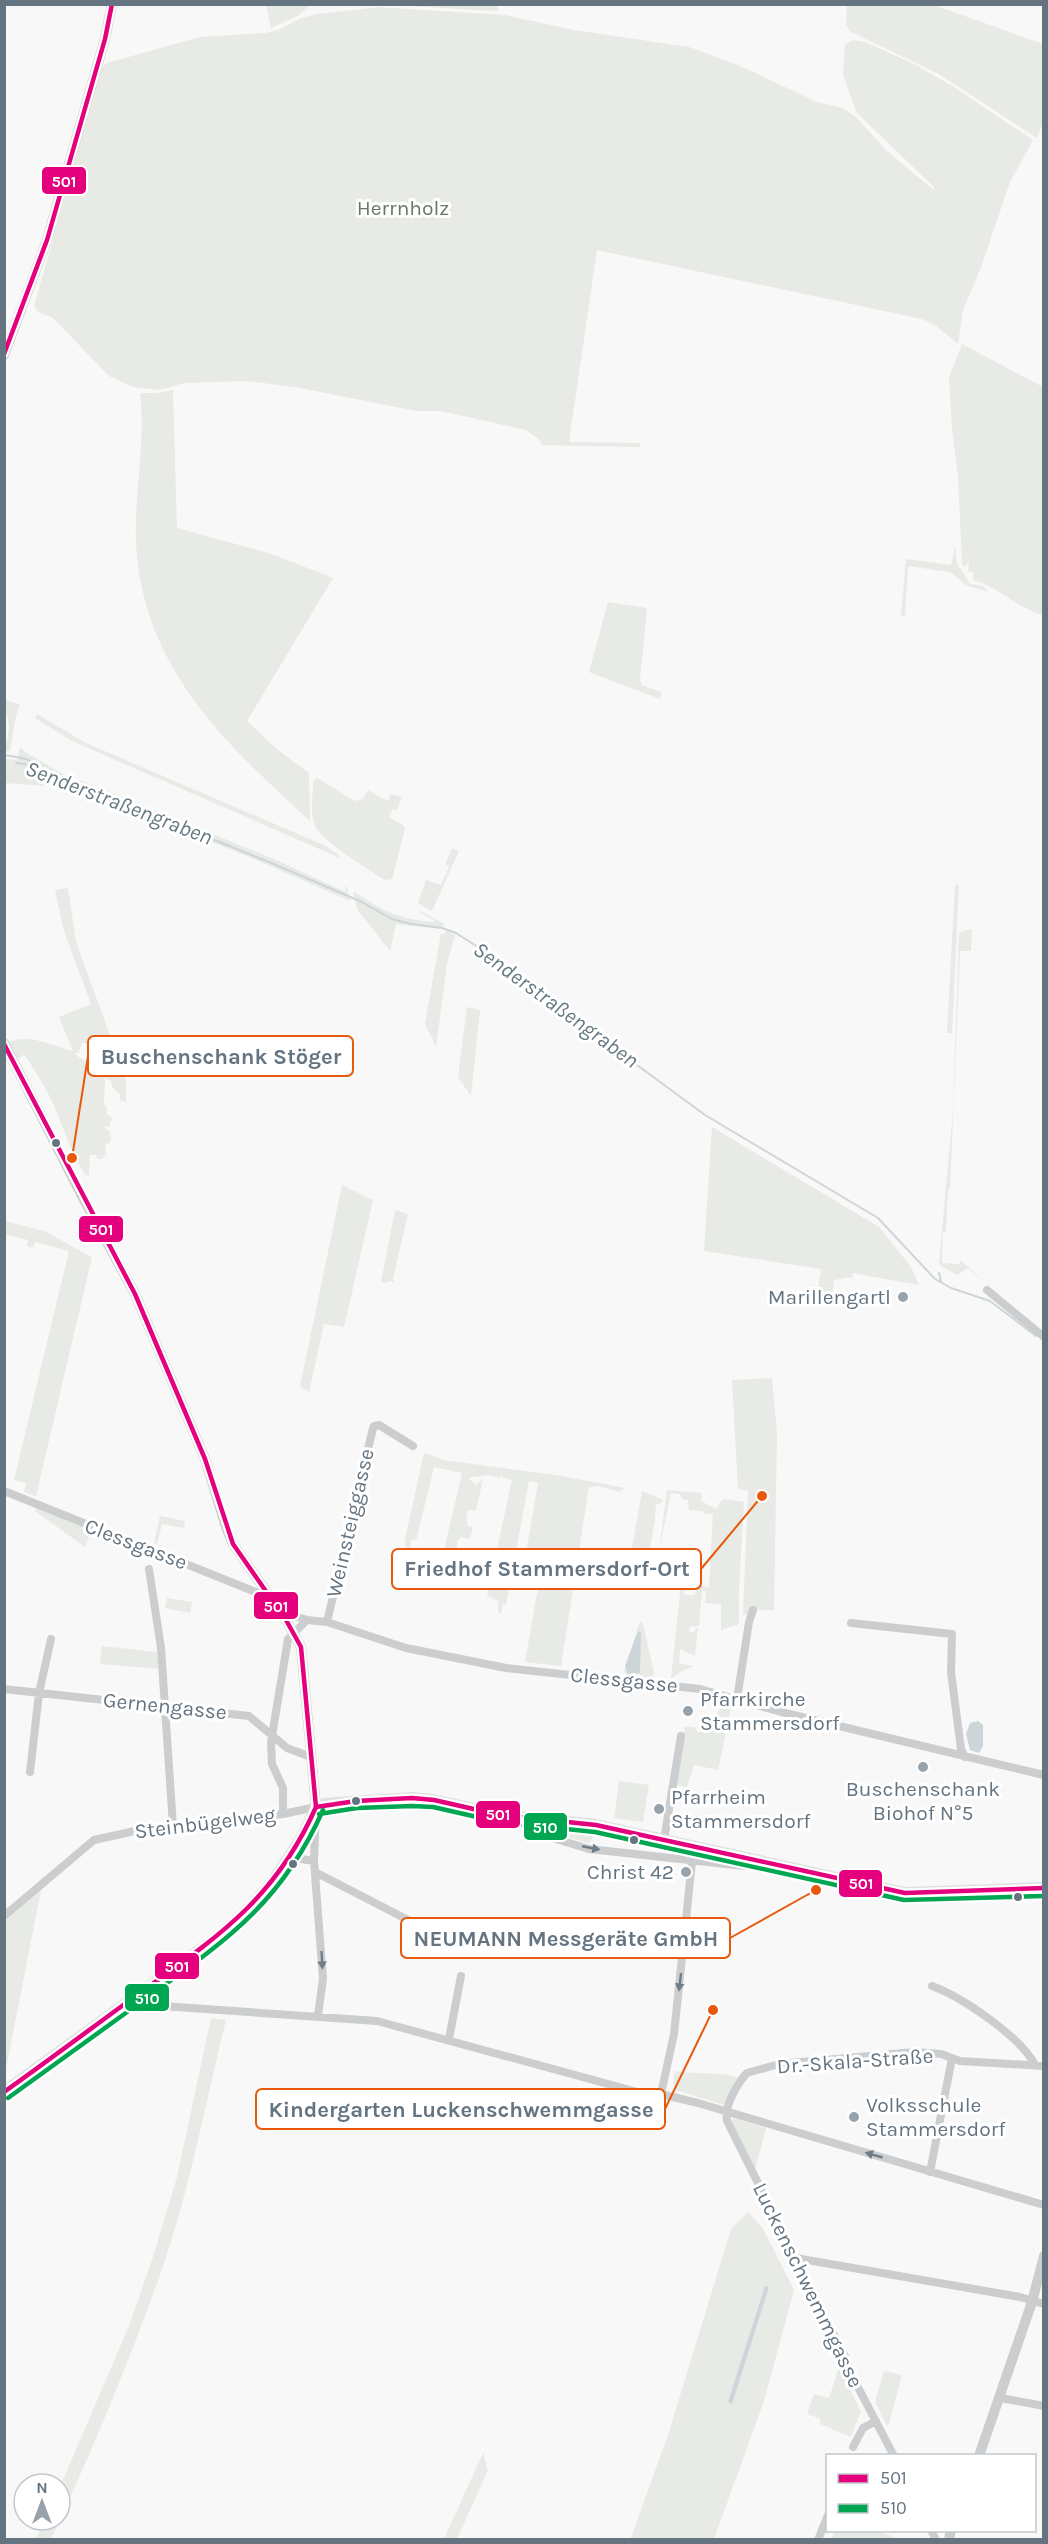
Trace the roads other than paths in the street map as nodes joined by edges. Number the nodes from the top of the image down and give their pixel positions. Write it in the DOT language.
graph roads {
  1 [pos="112,4"];
  2 [pos="4,355"];
  3 [pos="4,1043"];
  4 [pos="987,1290"];
  5 [pos="1044,1337"];
  6 [pos="413,1446"];
  7 [pos="4,1491"];
  8 [pos="149,1569"];
  9 [pos="268,1597"];
  10 [pos="753,1610"];
  11 [pos="279,1611"];
  12 [pos="307,1620"];
  13 [pos="327,1622"];
  14 [pos="850,1623"];
  15 [pos="295,1635"];
  16 [pos="51,1639"];
  17 [pos="4,1689"];
  18 [pos="39,1693"];
  19 [pos="737,1699"];
  20 [pos="164,1705"];
  21 [pos="272,1736"];
  22 [pos="681,1736"];
  23 [pos="311,1757"];
  24 [pos="966,1757"];
  25 [pos="30,1772"];
  26 [pos="1044,1775"];
  27 [pos="316,1807"];
  28 [pos="283,1814"];
  29 [pos="519,1817"];
  30 [pos="173,1826"];
  31 [pos="664,1840"];
  32 [pos="289,1857"];
  33 [pos="314,1861"];
  34 [pos="763,1861"];
  35 [pos="692,1862"];
  36 [pos="315,1872"];
  37 [pos="1044,1888"];
  38 [pos="4,1916"];
  39 [pos="470,1936"];
  40 [pos="461,1976"];
  41 [pos="932,1986"];
  42 [pos="129,2002"];
  43 [pos="318,2015"];
  44 [pos="449,2039"];
  45 [pos="952,2058"];
  46 [pos="1040,2065"];
  47 [pos="4,2092"];
  48 [pos="662,2094"];
  49 [pos="726,2113"];
  50 [pos="930,2172"];
  51 [pos="1044,2205"];
  52 [pos="1044,2256"];
  53 [pos="790,2257"];
  54 [pos="1038,2303"];
  55 [pos="1001,2398"];
  56 [pos="1044,2406"];
  57 [pos="876,2421"];
  58 [pos="853,2447"];
  59 [pos="893,2454"];
  60 [pos="980,2454"];
  61 [pos="826,2520"];
  62 [pos="818,2540"];
  1 -- 2 [label="street"];
  3 -- 9 [label="street"];
  4 -- 5 [label="street"];
  6 -- 13 [label="street, Weinsteiggasse"];
  7 -- 9 [label="street, Clessgasse"];
  8 -- 20 [label="street"];
  9 -- 11 [label="street"];
  10 -- 19 [label="street"];
  11 -- 12 [label="street, Clessgasse"];
  11 -- 15 [label="street"];
  12 -- 13 [label="street, Clessgasse"];
  12 -- 15 [label="street"];
  13 -- 19 [label="street, Clessgasse"];
  14 -- 24 [label="street"];
  15 -- 21 [label="street"];
  15 -- 23 [label="street"];
  16 -- 18 [label="street"];
  17 -- 18 [label="street, Gernengasse"];
  18 -- 20 [label="street, Gernengasse"];
  18 -- 25 [label="street"];
  19 -- 24 [label="street, Clessgasse"];
  20 -- 21 [label="street, Gernengasse"];
  20 -- 30 [label="street"];
  21 -- 23 [label="street, Gernengasse"];
  21 -- 28 [label="street"];
  22 -- 31 [label="street"];
  23 -- 27 [label="street"];
  24 -- 26 [label="street, Clessgasse"];
  27 -- 28 [label="street, Steinbügelweg"];
  27 -- 29 [label="main road"];
  27 -- 32 [label="main road"];
  27 -- 33 [label="street"];
  28 -- 30 [label="street, Steinbügelweg"];
  29 -- 31 [label="main road"];
  29 -- 35 [label="street, one-way"];
  30 -- 38 [label="street, Steinbügelweg"];
  31 -- 34 [label="main road"];
  32 -- 33 [label="street"];
  32 -- 42 [label="main road"];
  33 -- 36 [label="street"];
  34 -- 35 [label="street"];
  34 -- 37 [label="main road"];
  35 -- 48 [label="street, one-way"];
  36 -- 39 [label="street"];
  36 -- 43 [label="street, one-way"];
  40 -- 44 [label="street"];
  41 -- 46 [label="street"];
  42 -- 43 [label="street"];
  42 -- 47 [label="main road"];
  43 -- 44 [label="street"];
  44 -- 48 [label="street"];
  45 -- 46 [label="street, Dr.-Skala-Straße"];
  45 -- 49 [label="street, Dr.-Skala-Straße"];
  45 -- 50 [label="street"];
  48 -- 49 [label="street"];
  50 -- 49 [label="street, one-way"];
  49 -- 53 [label="street, Luckenschwemmgasse"];
  50 -- 51 [label="street"];
  52 -- 54 [label="street"];
  53 -- 54 [label="street"];
  53 -- 57 [label="street, Luckenschwemmgasse"];
  54 -- 55 [label="street"];
  55 -- 56 [label="street"];
  55 -- 60 [label="street"];
  57 -- 58 [label="street"];
  57 -- 59 [label="street, Luckenschwemmgasse"];
  61 -- 62 [label="street"];
}
